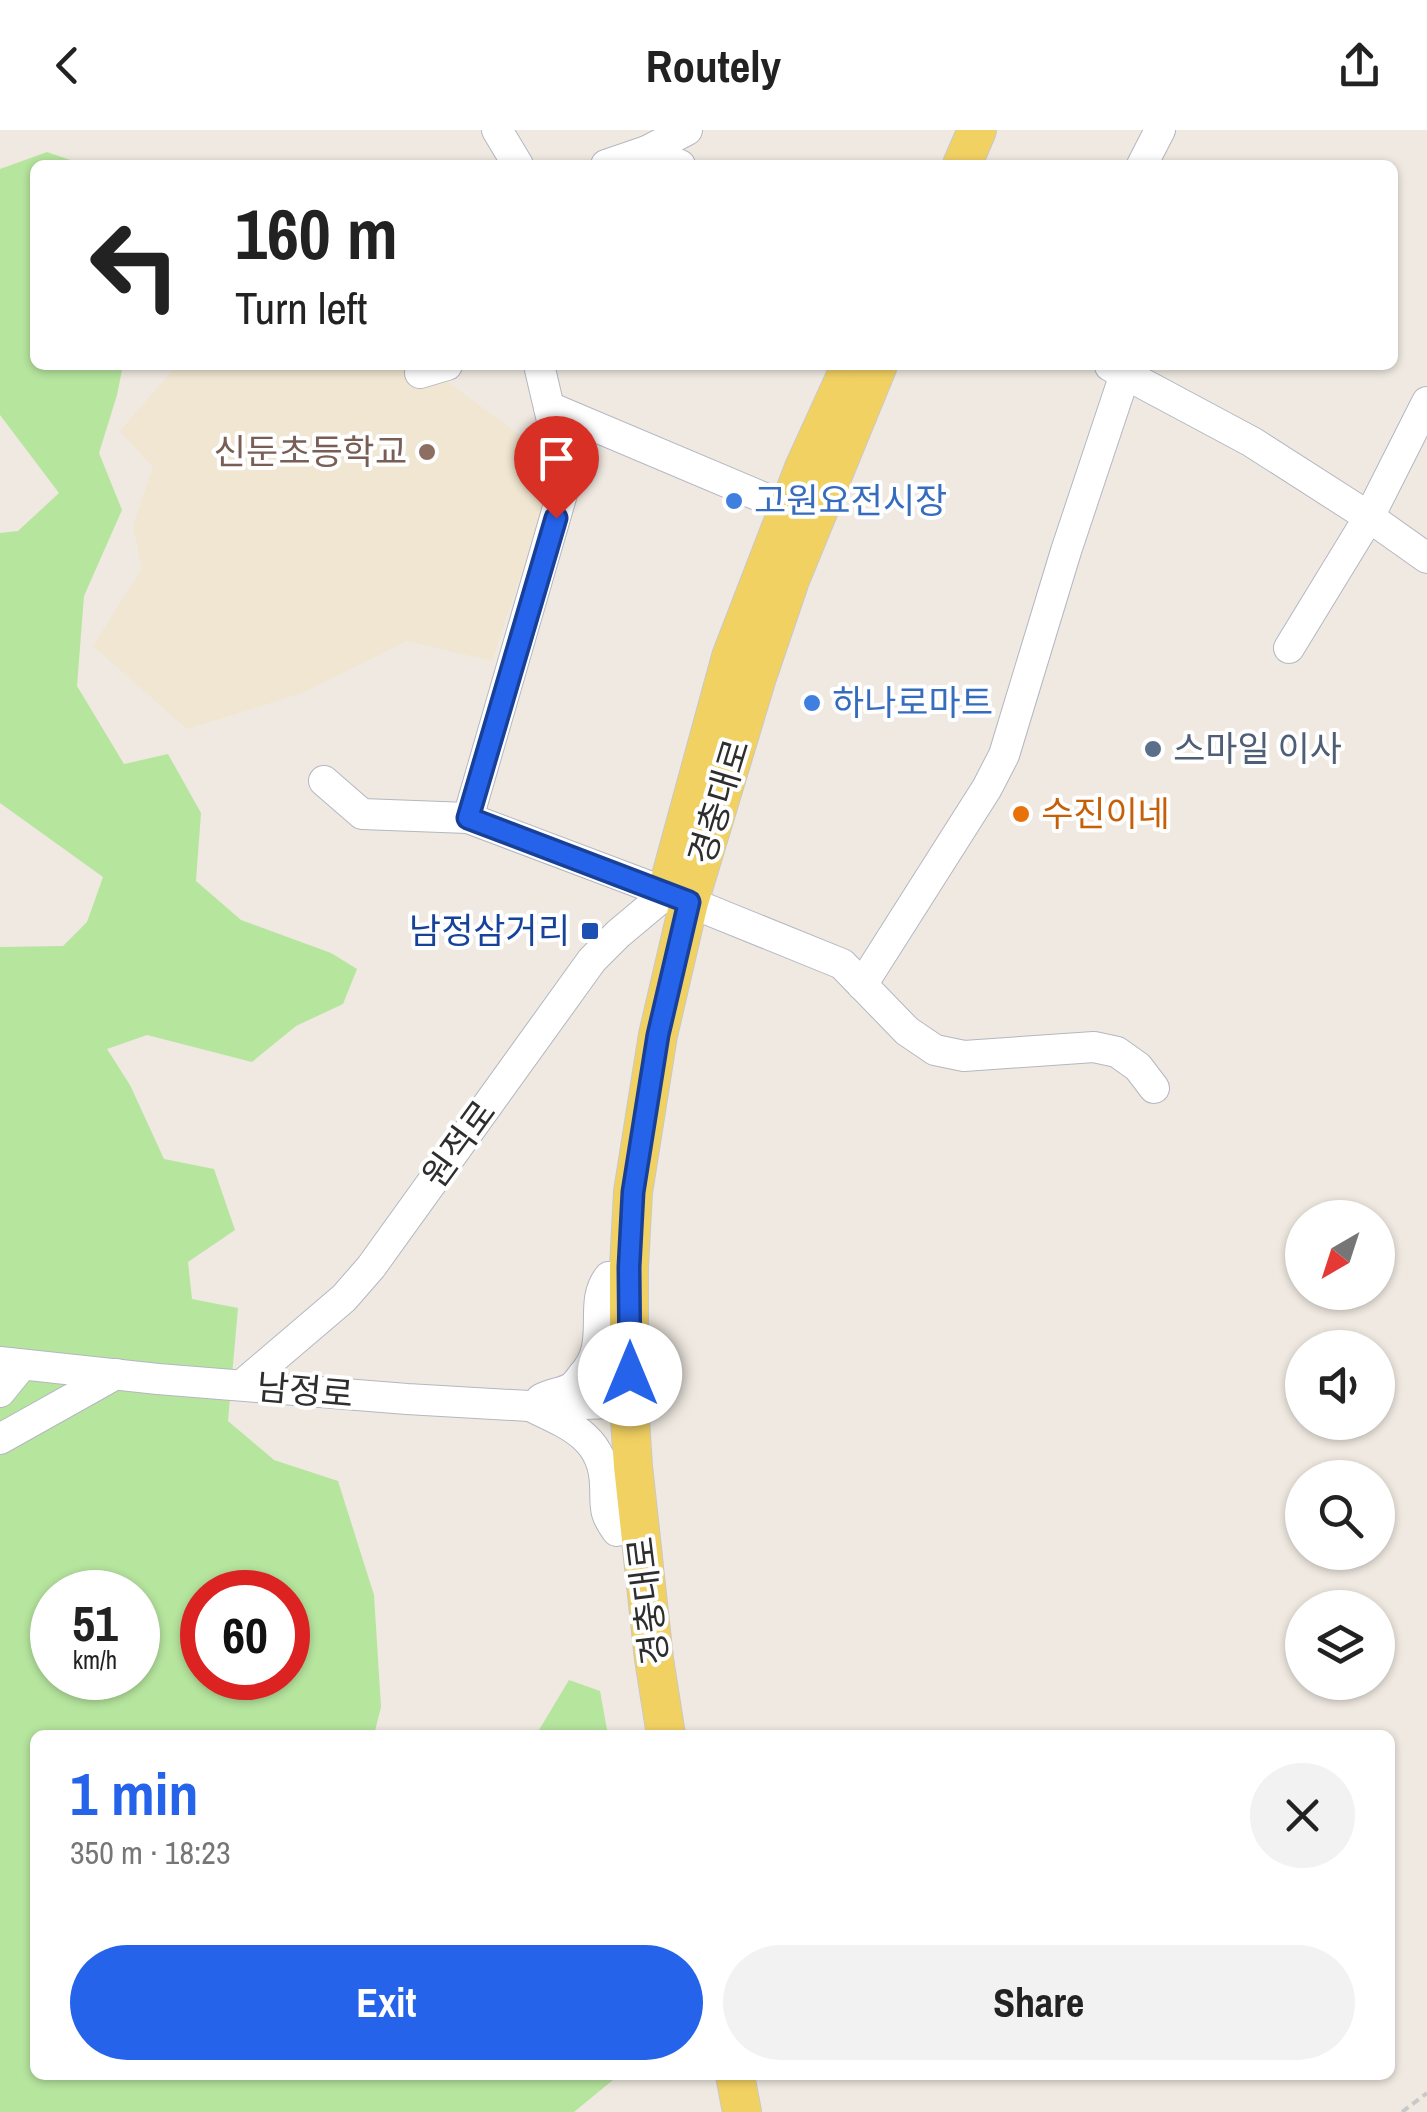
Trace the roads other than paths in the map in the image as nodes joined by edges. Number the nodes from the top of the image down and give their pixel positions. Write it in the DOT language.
graph roads {
  1 [pos="497,130"];
  2 [pos="687,130"];
  3 [pos="950,130"];
  4 [pos="977,130"];
  5 [pos="1160,130"];
  6 [pos="647,151"];
  7 [pos="515,160"];
  8 [pos="621,160"];
  9 [pos="668,160"];
  10 [pos="938,160"];
  11 [pos="964,160"];
  12 [pos="1145,160"];
  13 [pos="540,370"];
  14 [pos="849,370"];
  15 [pos="876,370"];
  16 [pos="1116,370"];
  17 [pos="1427,402"];
  18 [pos="550,406"];
  19 [pos="788,508"];
  20 [pos="1369,517"];
  21 [pos="1427,558"];
  22 [pos="1288,648"];
  23 [pos="324,781"];
  24 [pos="468,818"];
  25 [pos="678,898"];
  26 [pos="862,985"];
  27 [pos="1154,1088"];
  28 [pos="609,1278"];
  29 [pos="11,1364"];
  30 [pos="116,1374"];
  31 [pos="242,1385"];
  32 [pos="0,1392"];
  33 [pos="620,1404"];
  34 [pos="530,1406"];
  35 [pos="0,1440"];
  36 [pos="617,1531"];
  37 [pos="642,1730"];
  38 [pos="665,1730"];
  39 [pos="710,2080"];
  40 [pos="735,2080"];
  41 [pos="716,2112"];
  42 [pos="742,2112"];
  1 -- 7 [label="street"];
  2 -- 6 [label="street"];
  3 -- 10 [label="main road"];
  4 -- 11 [label="main road"];
  5 -- 12 [label="street"];
  6 -- 8 [label="street"];
  6 -- 9 [label="street"];
  13 -- 18 [label="street"];
  14 -- 19 [label="main road, 경충대로"];
  15 -- 25 [label="main road, 경충대로"];
  16 -- 20 [label="street"];
  16 -- 26 [label="street"];
  17 -- 20 [label="street"];
  18 -- 19 [label="street"];
  18 -- 24 [label="street"];
  19 -- 25 [label="main road, 경충대로"];
  20 -- 21 [label="street"];
  20 -- 22 [label="street"];
  23 -- 24 [label="street"];
  24 -- 25 [label="street"];
  25 -- 26 [label="street"];
  25 -- 28 [label="main road, 경충대로"];
  25 -- 31 [label="street, 원적로"];
  25 -- 33 [label="main road, 경충대로"];
  26 -- 27 [label="street"];
  28 -- 33 [label="main road, 경충대로"];
  28 -- 34 [label="street"];
  29 -- 30 [label="street, 남정로"];
  29 -- 32 [label="street"];
  30 -- 31 [label="street, 남정로"];
  30 -- 35 [label="street"];
  31 -- 34 [label="street, 남정로"];
  33 -- 34 [label="street, 남정로"];
  33 -- 36 [label="main road, 경충대로"];
  33 -- 38 [label="main road, 경충대로"];
  34 -- 36 [label="street"];
  36 -- 37 [label="main road, 경충대로"];
  39 -- 41 [label="main road"];
  40 -- 42 [label="main road"];
}
